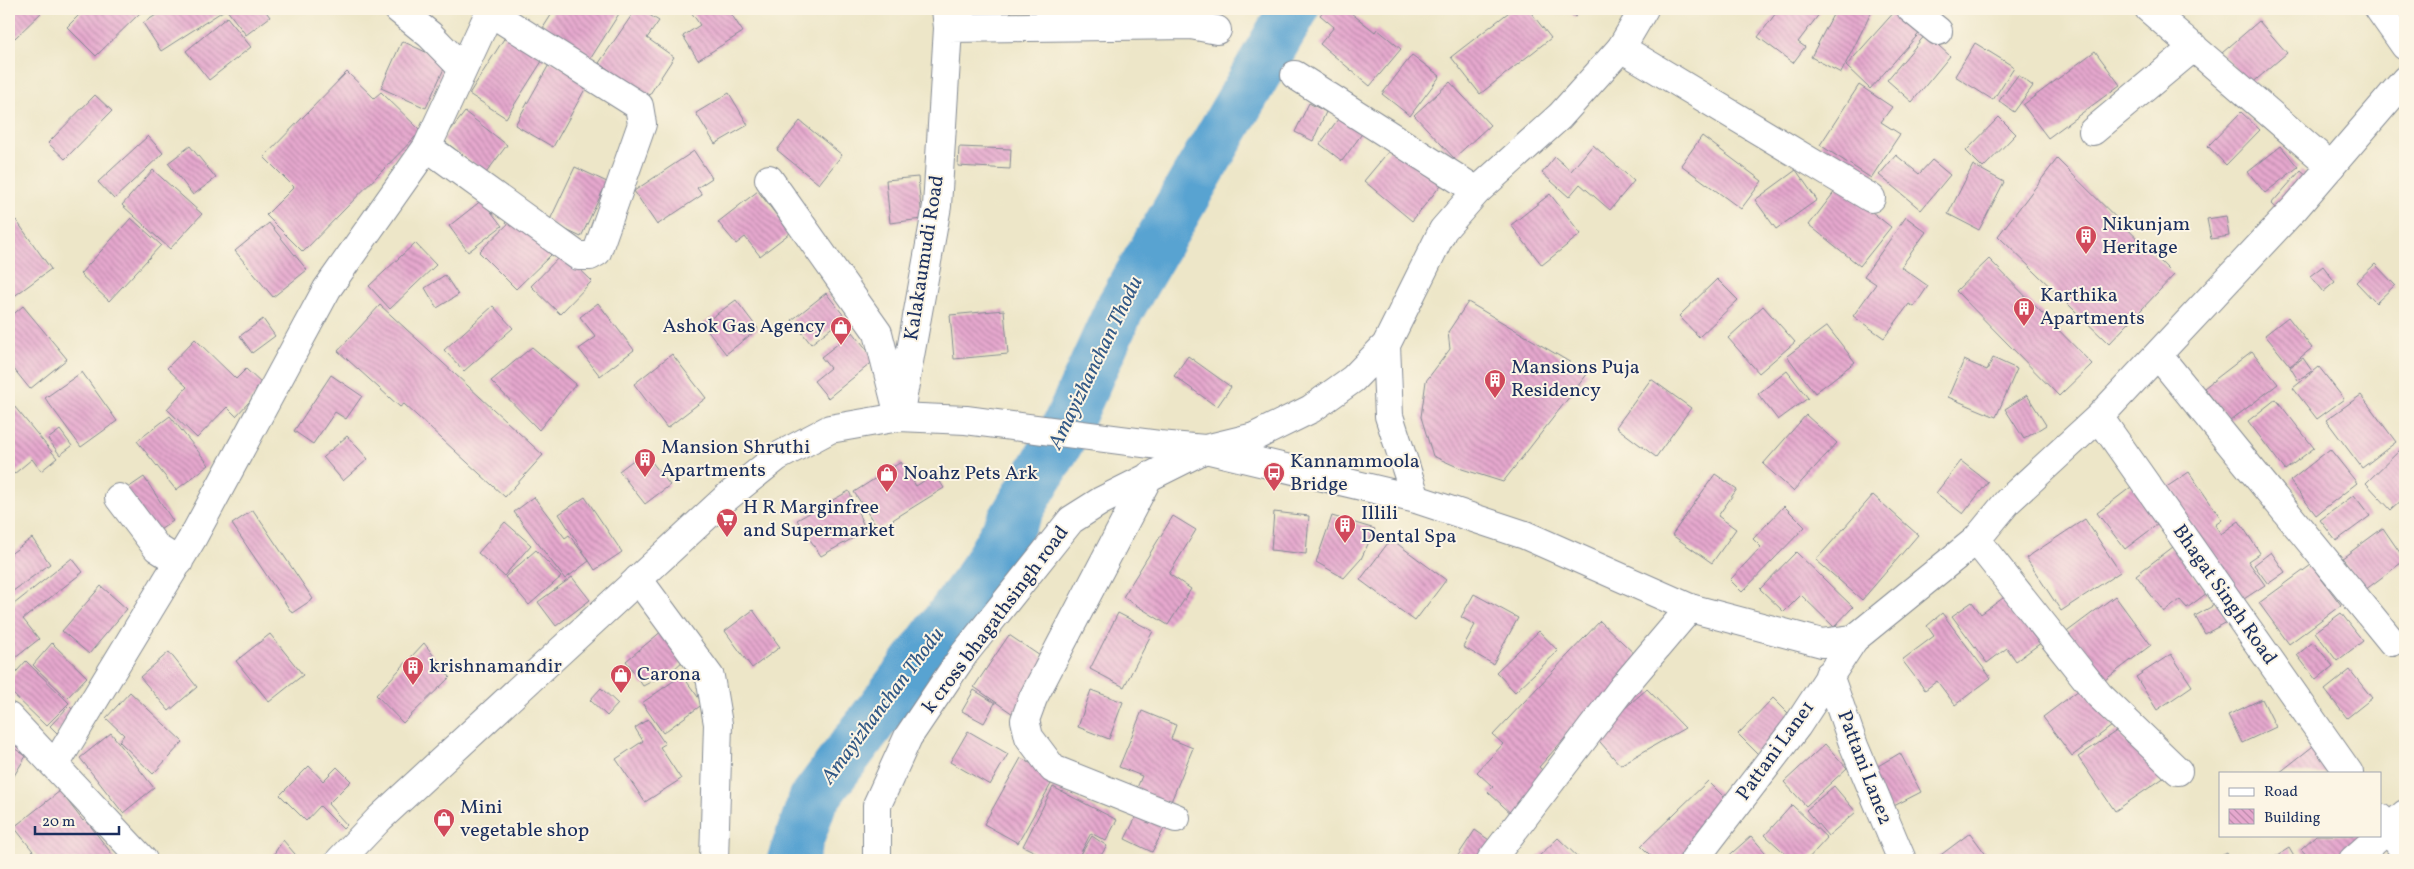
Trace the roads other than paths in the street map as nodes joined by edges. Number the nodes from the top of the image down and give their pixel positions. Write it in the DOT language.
graph roads {
  1 [pos="398,9"];
  2 [pos="1644,9"];
  3 [pos="1911,9"];
  4 [pos="2150,9"];
  5 [pos="2379,9"];
  6 [pos="490,11"];
  7 [pos="947,18"];
  8 [pos="1217,30"];
  9 [pos="1938,31"];
  10 [pos="2405,46"];
  11 [pos="2194,47"];
  12 [pos="1621,48"];
  13 [pos="463,69"];
  14 [pos="1295,75"];
  15 [pos="2405,80"];
  16 [pos="2093,131"];
  17 [pos="427,147"];
  18 [pos="2331,166"];
  19 [pos="769,179"];
  20 [pos="1477,190"];
  21 [pos="1871,198"];
  22 [pos="1386,345"];
  23 [pos="2158,355"];
  24 [pos="2099,416"];
  25 [pos="899,417"];
  26 [pos="1205,449"];
  27 [pos="1149,476"];
  28 [pos="119,498"];
  29 [pos="1416,499"];
  30 [pos="1976,540"];
  31 [pos="178,562"];
  32 [pos="638,579"];
  33 [pos="1690,608"];
  34 [pos="1854,639"];
  35 [pos="2392,642"];
  36 [pos="1829,675"];
  37 [pos="9,717"];
  38 [pos="55,765"];
  39 [pos="2178,770"];
  40 [pos="2348,772"];
  41 [pos="1176,818"];
  42 [pos="2391,820"];
  43 [pos="2382,829"];
  44 [pos="2375,836"];
  45 [pos="2405,852"];
  46 [pos="143,860"];
  47 [pos="340,860"];
  48 [pos="714,860"];
  49 [pos="877,860"];
  50 [pos="1491,860"];
  51 [pos="1694,860"];
  52 [pos="1902,860"];
  53 [pos="2352,860"];
  1 -- 13 [label="street"];
  2 -- 12 [label="street"];
  3 -- 9 [label="street"];
  4 -- 11 [label="street"];
  5 -- 10 [label="street"];
  6 -- 13 [label="street"];
  6 -- 17 [label="street"];
  7 -- 8 [label="street"];
  7 -- 25 [label="street, Kalakaumudi Road"];
  11 -- 16 [label="street"];
  11 -- 18 [label="street"];
  12 -- 20 [label="street"];
  12 -- 21 [label="street"];
  13 -- 17 [label="street"];
  14 -- 20 [label="street"];
  15 -- 18 [label="street, Pattani Lane1"];
  17 -- 31 [label="street"];
  18 -- 23 [label="street, Pattani Lane1"];
  19 -- 25 [label="street"];
  20 -- 22 [label="street"];
  22 -- 26 [label="street"];
  22 -- 29 [label="street"];
  23 -- 24 [label="street, Pattani Lane1"];
  23 -- 35 [label="street"];
  24 -- 30 [label="street, Pattani Lane1"];
  24 -- 40 [label="street, Bhagat Singh Road"];
  25 -- 26 [label="street"];
  25 -- 32 [label="street"];
  26 -- 27 [label="street, k cross bhagathsingh road"];
  26 -- 29 [label="street"];
  27 -- 41 [label="street"];
  27 -- 49 [label="street, k cross bhagathsingh road"];
  28 -- 31 [label="street"];
  29 -- 33 [label="street"];
  30 -- 34 [label="street, Pattani Lane1"];
  30 -- 39 [label="street"];
  31 -- 38 [label="street"];
  32 -- 47 [label="street"];
  32 -- 48 [label="street"];
  33 -- 34 [label="street"];
  33 -- 50 [label="street"];
  34 -- 36 [label="street, Pattani Lane1"];
  36 -- 51 [label="street, Pattani Lane1"];
  36 -- 52 [label="street, Pattani Lane2"];
  37 -- 38 [label="street"];
  38 -- 46 [label="street"];
  42 -- 43 [label="street"];
  42 -- 45 [label="street"];
  44 -- 53 [label="street"];
}
